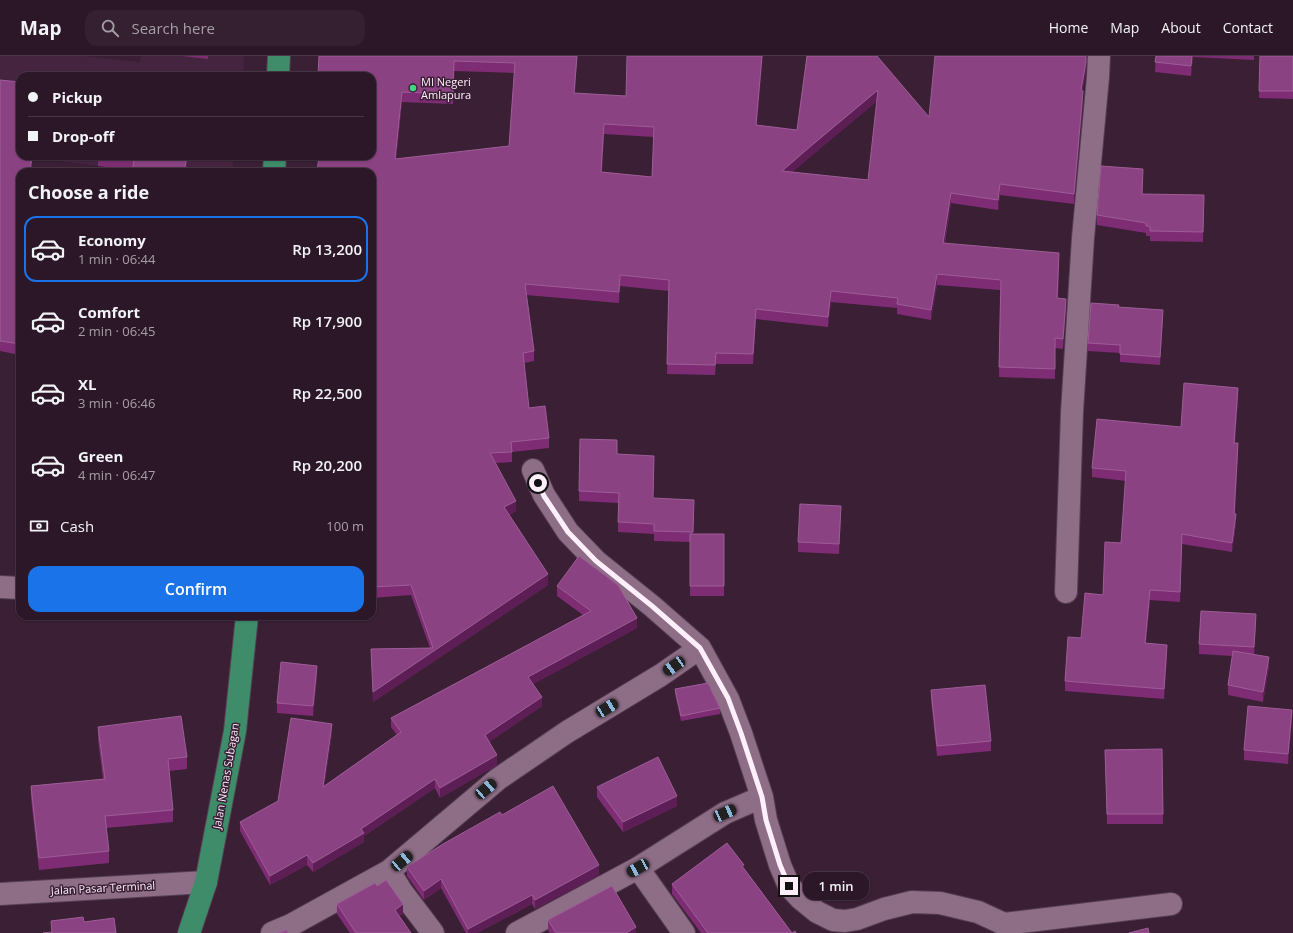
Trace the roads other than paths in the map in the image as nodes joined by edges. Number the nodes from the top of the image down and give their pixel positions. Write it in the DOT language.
graph roads {
  1 [pos="278,56"];
  2 [pos="1099,56"];
  3 [pos="278,72"];
  4 [pos="533,470"];
  5 [pos="0,587"];
  6 [pos="16,588"];
  7 [pos="1066,592"];
  8 [pos="247,620"];
  9 [pos="700,648"];
  10 [pos="762,797"];
  11 [pos="638,868"];
  12 [pos="390,871"];
  13 [pos="206,882"];
  14 [pos="0,894"];
  15 [pos="1171,904"];
  16 [pos="1008,928"];
  17 [pos="189,933"];
  18 [pos="272,933"];
  19 [pos="432,933"];
  20 [pos="517,933"];
  21 [pos="684,933"];
  1 -- 3 [label="main road"];
  2 -- 7 [label="street"];
  4 -- 9 [label="street"];
  5 -- 6 [label="street"];
  8 -- 13 [label="main road, Jalan Nenas Subagan"];
  9 -- 10 [label="street"];
  9 -- 12 [label="street"];
  10 -- 11 [label="street"];
  10 -- 16 [label="street"];
  11 -- 20 [label="street"];
  11 -- 21 [label="street"];
  12 -- 18 [label="street"];
  12 -- 19 [label="street"];
  13 -- 14 [label="street, Jalan Pasar Terminal"];
  13 -- 17 [label="main road, Jalan Nenas Subagan"];
  15 -- 16 [label="street"];
}
